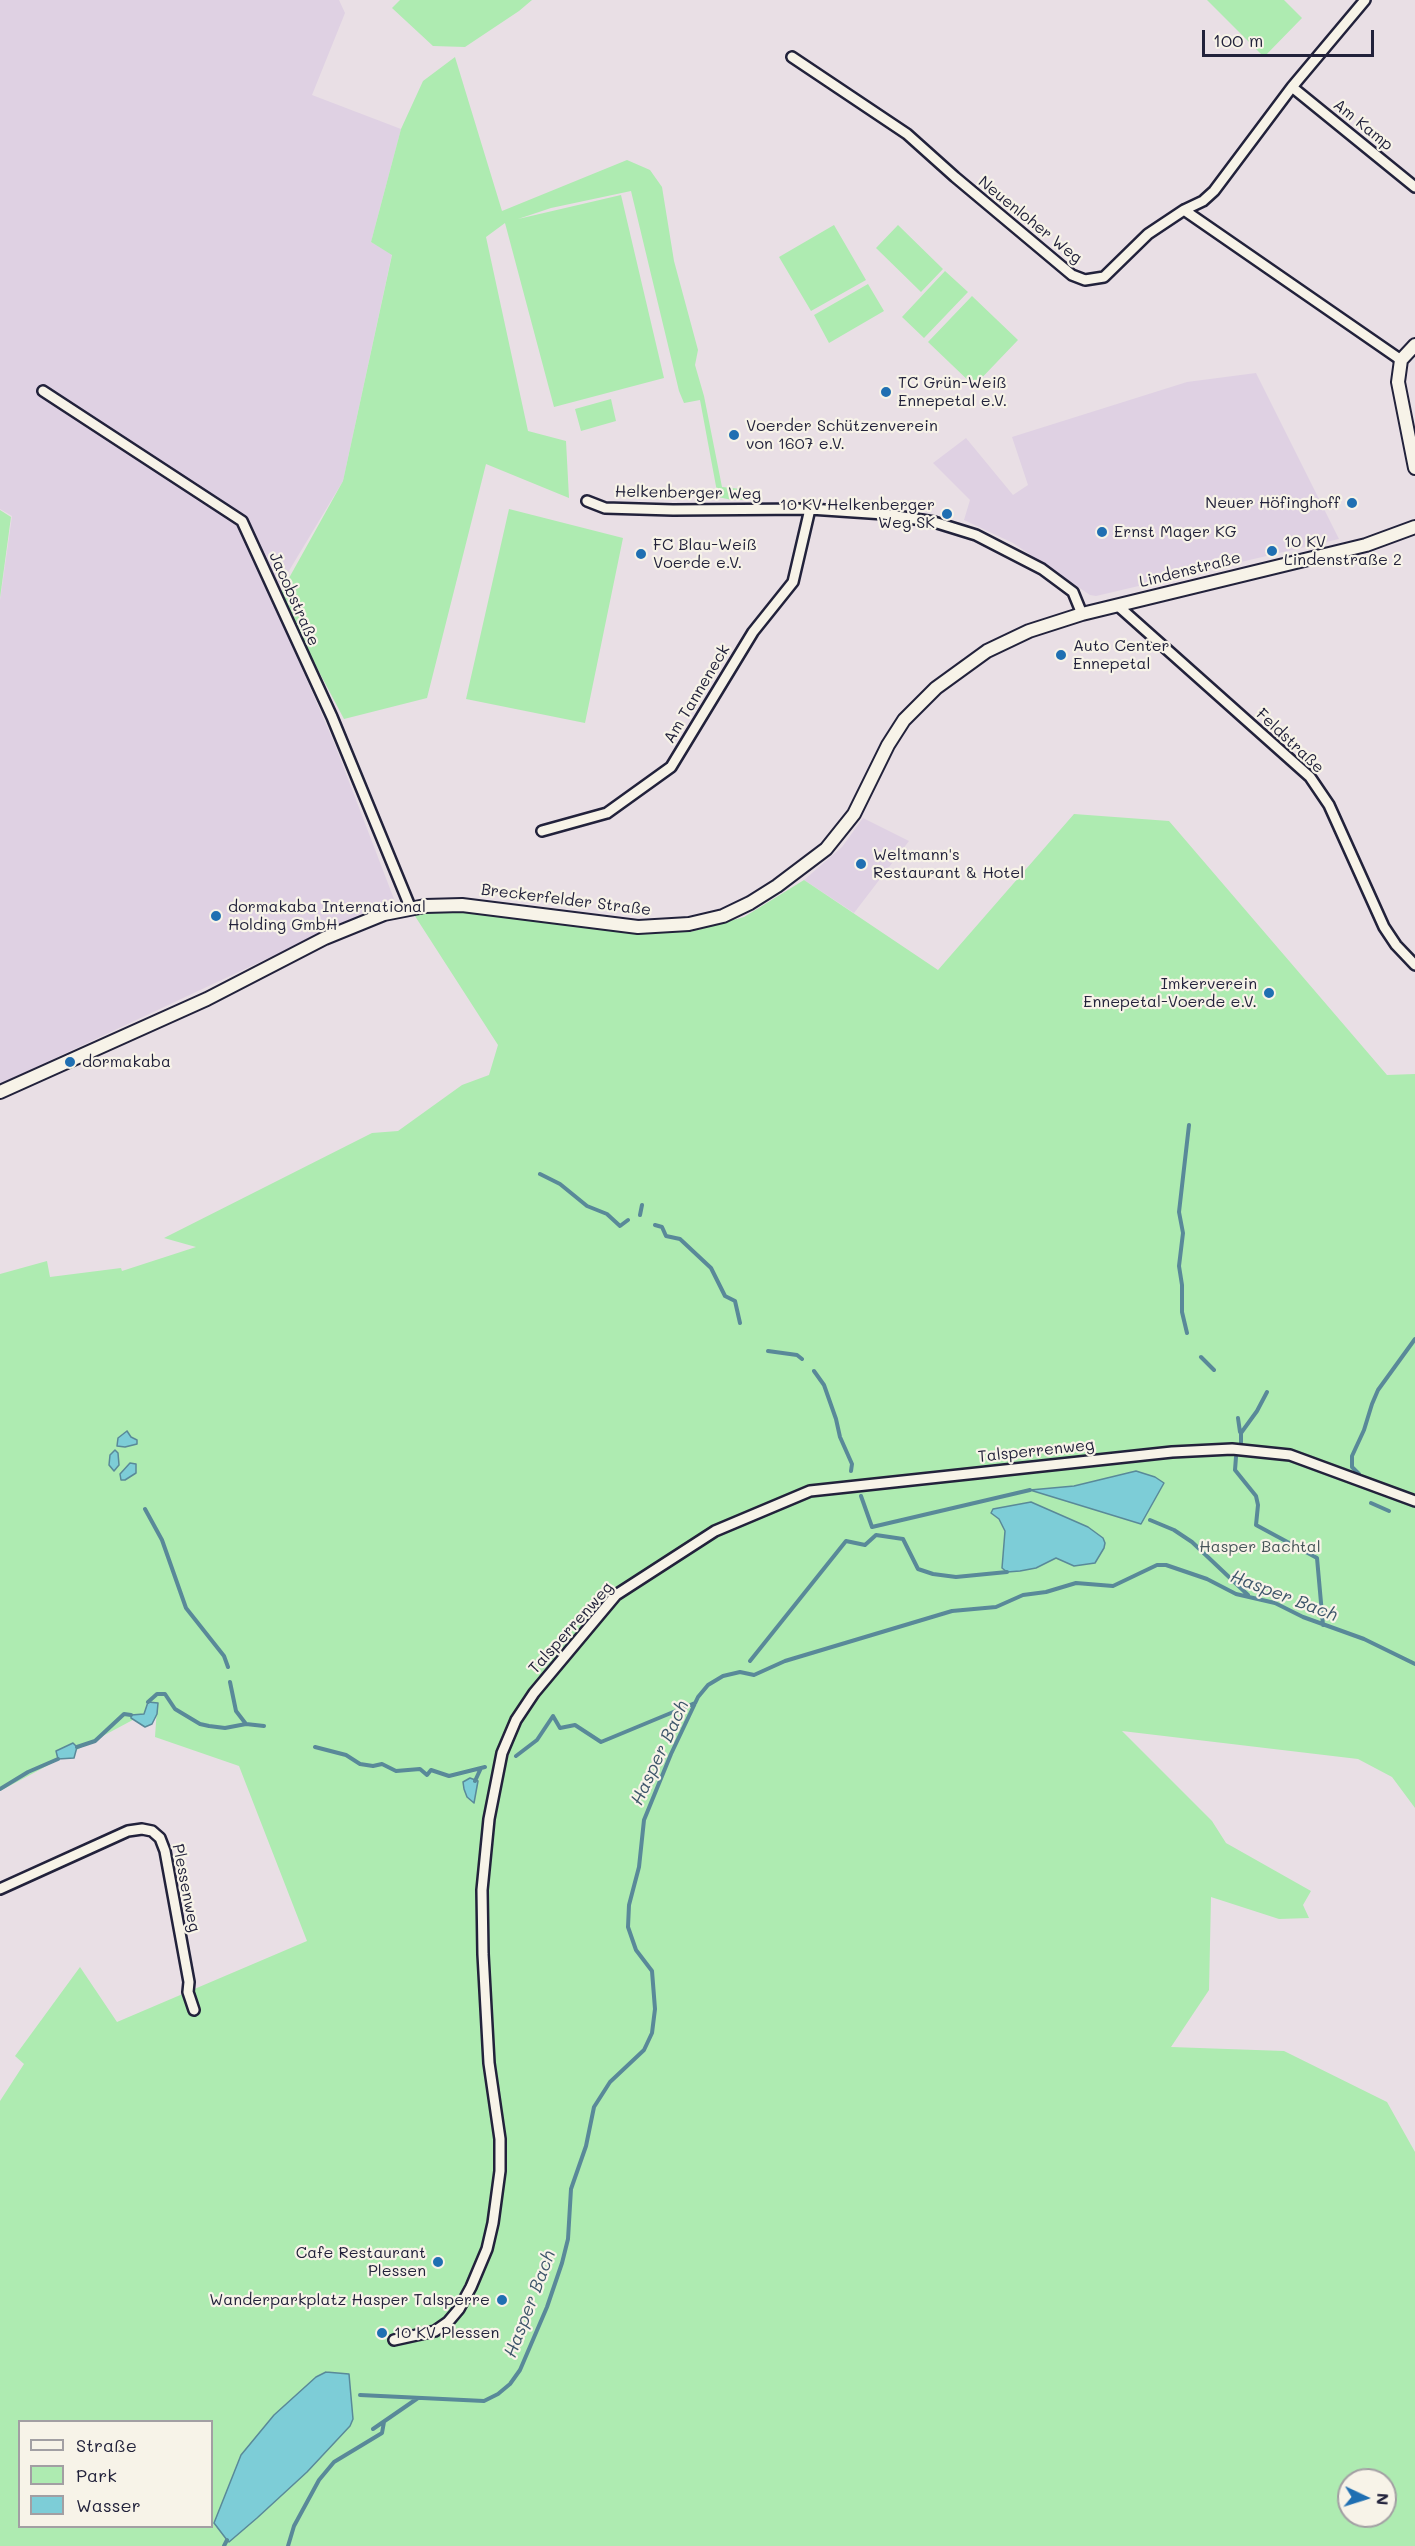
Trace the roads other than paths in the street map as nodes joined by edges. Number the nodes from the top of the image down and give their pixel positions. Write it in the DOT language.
graph roads {
  1 [pos="1365,0"];
  2 [pos="792,57"];
  3 [pos="1293,87"];
  4 [pos="1415,187"];
  5 [pos="1184,210"];
  6 [pos="1415,345"];
  7 [pos="1401,360"];
  8 [pos="44,391"];
  9 [pos="1415,468"];
  10 [pos="587,501"];
  11 [pos="810,509"];
  12 [pos="1415,526"];
  13 [pos="1117,605"];
  14 [pos="1082,614"];
  15 [pos="1043,626"];
  16 [pos="542,831"];
  17 [pos="411,909"];
  18 [pos="1415,964"];
  19 [pos="0,1092"];
  20 [pos="1415,1501"];
  21 [pos="0,1889"];
  22 [pos="194,2010"];
  23 [pos="394,2340"];
  1 -- 3 [label="street, Neuenloher Weg"];
  2 -- 5 [label="street, Neuenloher Weg"];
  3 -- 4 [label="street, Am Kamp"];
  3 -- 5 [label="street, Neuenloher Weg"];
  5 -- 7 [label="street"];
  6 -- 7 [label="main road"];
  7 -- 9 [label="main road"];
  8 -- 17 [label="street, Jacobstraße"];
  10 -- 11 [label="street, Helkenberger Weg"];
  11 -- 14 [label="street, Helkenberger Weg"];
  11 -- 16 [label="street, Am Tanneneck"];
  12 -- 13 [label="main road, Lindenstraße"];
  13 -- 14 [label="main road, Lindenstraße"];
  13 -- 18 [label="street, Feldstraße"];
  14 -- 15 [label="main road, Lindenstraße"];
  15 -- 17 [label="main road, Breckerfelder Straße"];
  17 -- 19 [label="main road, Breckerfelder Straße"];
  20 -- 23 [label="street, Talsperrenweg"];
  21 -- 22 [label="street, Plessenweg"];
}
